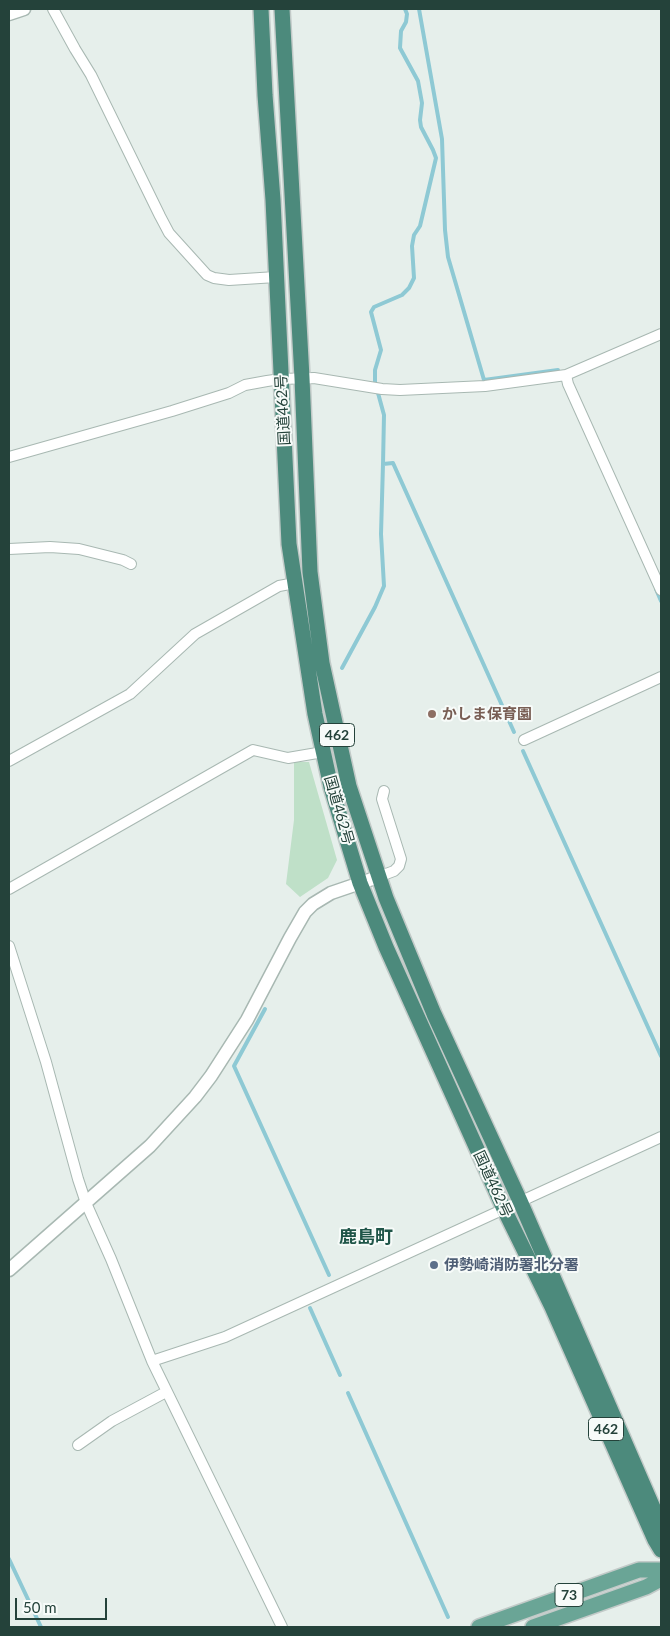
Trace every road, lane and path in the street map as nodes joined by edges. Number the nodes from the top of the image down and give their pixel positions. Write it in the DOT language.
graph roads {
  1 [pos="24,9"];
  2 [pos="53,9"];
  3 [pos="261,9"];
  4 [pos="282,9"];
  5 [pos="9,14"];
  6 [pos="276,277"];
  7 [pos="661,334"];
  8 [pos="566,375"];
  9 [pos="302,378"];
  10 [pos="281,379"];
  11 [pos="9,457"];
  12 [pos="9,549"];
  13 [pos="131,564"];
  14 [pos="295,583"];
  15 [pos="661,590"];
  16 [pos="661,677"];
  17 [pos="524,740"];
  18 [pos="323,752"];
  19 [pos="9,761"];
  20 [pos="384,791"];
  21 [pos="378,877"];
  22 [pos="360,883"];
  23 [pos="9,889"];
  24 [pos="9,946"];
  25 [pos="661,1137"];
  26 [pos="520,1201"];
  27 [pos="86,1203"];
  28 [pos="504,1209"];
  29 [pos="9,1270"];
  30 [pos="152,1361"];
  31 [pos="166,1392"];
  32 [pos="78,1445"];
  33 [pos="661,1526"];
  34 [pos="661,1550"];
  35 [pos="661,1570"];
  36 [pos="661,1579"];
  37 [pos="282,1627"];
  38 [pos="479,1627"];
  39 [pos="533,1627"];
  1 -- 5 [label="street"];
  2 -- 6 [label="street"];
  3 -- 6 [label="highway, 国道462号 / 462"];
  4 -- 9 [label="highway, 国道462号 / 462"];
  6 -- 10 [label="highway, 国道462号 / 462"];
  7 -- 8 [label="street"];
  8 -- 9 [label="street"];
  8 -- 15 [label="street"];
  9 -- 10 [label="street"];
  9 -- 21 [label="highway, 国道462号 / 462"];
  10 -- 11 [label="street"];
  10 -- 14 [label="highway, 国道462号 / 462"];
  12 -- 13 [label="street"];
  14 -- 18 [label="highway, 国道462号 / 462"];
  14 -- 19 [label="street"];
  16 -- 17 [label="street"];
  18 -- 22 [label="highway, 国道462号 / 462"];
  18 -- 23 [label="street"];
  20 -- 21 [label="street"];
  21 -- 22 [label="street"];
  21 -- 26 [label="highway, 国道462号 / 462"];
  22 -- 27 [label="street"];
  22 -- 28 [label="highway, 国道462号 / 462"];
  24 -- 27 [label="street"];
  25 -- 26 [label="street"];
  26 -- 28 [label="street"];
  26 -- 33 [label="highway, 国道462号 / 462"];
  27 -- 29 [label="street"];
  27 -- 30 [label="street"];
  28 -- 30 [label="street"];
  28 -- 34 [label="highway, 国道462号 / 462"];
  30 -- 31 [label="street"];
  31 -- 32 [label="street"];
  31 -- 37 [label="street"];
  35 -- 38 [label="main road, 73"];
  36 -- 39 [label="main road, 73"];
}
